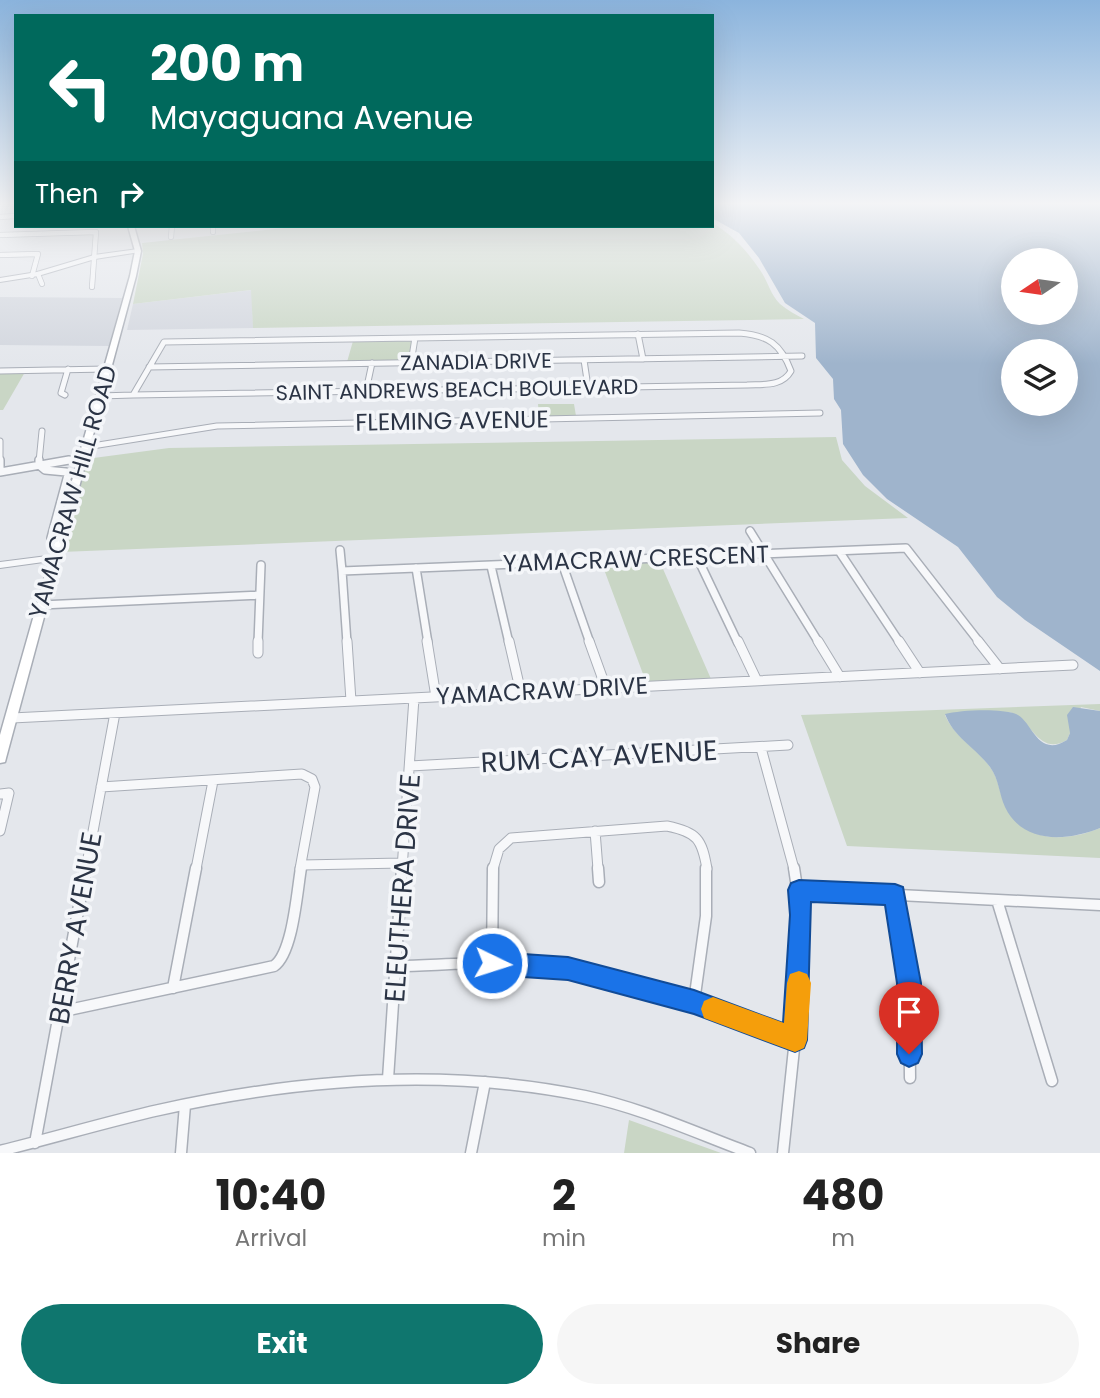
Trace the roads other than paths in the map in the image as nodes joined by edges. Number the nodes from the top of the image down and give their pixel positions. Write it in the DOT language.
graph roads {
  1 [pos="38,257"];
  2 [pos="103,257"];
  3 [pos="137,257"];
  4 [pos="94,258"];
  5 [pos="35,275"];
  6 [pos="0,279"];
  7 [pos="42,284"];
  8 [pos="92,287"];
  9 [pos="638,334"];
  10 [pos="415,338"];
  11 [pos="785,356"];
  12 [pos="803,356"];
  13 [pos="643,359"];
  14 [pos="584,360"];
  15 [pos="372,363"];
  16 [pos="411,363"];
  17 [pos="149,367"];
  18 [pos="68,369"];
  19 [pos="107,369"];
  20 [pos="0,371"];
  21 [pos="587,387"];
  22 [pos="366,391"];
  23 [pos="133,395"];
  24 [pos="65,396"];
  25 [pos="100,396"];
  26 [pos="820,413"];
  27 [pos="42,432"];
  28 [pos="0,441"];
  29 [pos="84,452"];
  30 [pos="39,465"];
  31 [pos="0,471"];
  32 [pos="750,531"];
  33 [pos="51,538"];
  34 [pos="341,550"];
  35 [pos="839,551"];
  36 [pos="764,554"];
  37 [pos="697,557"];
  38 [pos="54,561"];
  39 [pos="562,563"];
  40 [pos="261,565"];
  41 [pos="0,566"];
  42 [pos="491,566"];
  43 [pos="416,568"];
  44 [pos="342,571"];
  45 [pos="259,595"];
  46 [pos="41,605"];
  47 [pos="258,653"];
  48 [pos="1073,665"];
  49 [pos="1000,669"];
  50 [pos="920,673"];
  51 [pos="840,677"];
  52 [pos="757,681"];
  53 [pos="606,688"];
  54 [pos="521,692"];
  55 [pos="436,697"];
  56 [pos="414,698"];
  57 [pos="351,701"];
  58 [pos="115,713"];
  59 [pos="12,718"];
  60 [pos="788,746"];
  61 [pos="761,748"];
  62 [pos="0,758"];
  63 [pos="410,766"];
  64 [pos="213,781"];
  65 [pos="101,787"];
  66 [pos="0,794"];
  67 [pos="0,831"];
  68 [pos="595,831"];
  69 [pos="402,863"];
  70 [pos="302,865"];
  71 [pos="599,882"];
  72 [pos="799,890"];
  73 [pos="895,895"];
  74 [pos="996,900"];
  75 [pos="1100,906"];
  76 [pos="492,963"];
  77 [pos="397,966"];
  78 [pos="173,988"];
  79 [pos="694,1002"];
  80 [pos="60,1012"];
  81 [pos="795,1040"];
  82 [pos="910,1078"];
  83 [pos="388,1079"];
  84 [pos="485,1082"];
  85 [pos="1052,1082"];
  86 [pos="185,1105"];
  87 [pos="35,1143"];
  88 [pos="0,1151"];
  89 [pos="181,1153"];
  90 [pos="471,1153"];
  91 [pos="750,1153"];
  92 [pos="783,1153"];
  1 -- 5 [label="street"];
  2 -- 4 [label="street"];
  3 -- 19 [label="main road, YAMACRAW HILL ROAD"];
  4 -- 5 [label="street"];
  4 -- 8 [label="street"];
  5 -- 6 [label="street"];
  5 -- 7 [label="street"];
  9 -- 10 [label="street"];
  9 -- 11 [label="street"];
  9 -- 13 [label="street"];
  10 -- 16 [label="street"];
  10 -- 17 [label="street"];
  11 -- 12 [label="street, ZANADIA DRIVE"];
  11 -- 13 [label="street, ZANADIA DRIVE"];
  11 -- 21 [label="street, SAINT ANDREWS BEACH BOULEVARD"];
  13 -- 14 [label="street, ZANADIA DRIVE"];
  14 -- 16 [label="street, ZANADIA DRIVE"];
  14 -- 21 [label="street"];
  15 -- 16 [label="street, ZANADIA DRIVE"];
  15 -- 17 [label="street, ZANADIA DRIVE"];
  15 -- 22 [label="street"];
  17 -- 23 [label="street"];
  18 -- 19 [label="street"];
  18 -- 20 [label="street"];
  18 -- 24 [label="street"];
  19 -- 25 [label="main road, YAMACRAW HILL ROAD"];
  21 -- 22 [label="street, SAINT ANDREWS BEACH BOULEVARD"];
  22 -- 23 [label="street, SAINT ANDREWS BEACH BOULEVARD"];
  23 -- 25 [label="street, SAINT ANDREWS BEACH BOULEVARD"];
  25 -- 29 [label="main road, YAMACRAW HILL ROAD"];
  26 -- 29 [label="street, FLEMING AVENUE"];
  27 -- 30 [label="street"];
  28 -- 31 [label="street"];
  29 -- 30 [label="street, FLEMING AVENUE"];
  29 -- 38 [label="main road, YAMACRAW HILL ROAD"];
  30 -- 31 [label="street, FLEMING AVENUE"];
  30 -- 33 [label="street"];
  32 -- 36 [label="street"];
  34 -- 44 [label="street"];
  35 -- 36 [label="street, YAMACRAW CRESCENT"];
  35 -- 49 [label="street, YAMACRAW CRESCENT"];
  35 -- 50 [label="street"];
  36 -- 37 [label="street, YAMACRAW CRESCENT"];
  36 -- 51 [label="street"];
  37 -- 39 [label="street, YAMACRAW CRESCENT"];
  37 -- 52 [label="street"];
  38 -- 41 [label="street"];
  38 -- 46 [label="main road, YAMACRAW HILL ROAD"];
  39 -- 42 [label="street, YAMACRAW CRESCENT"];
  39 -- 53 [label="street"];
  40 -- 45 [label="street"];
  42 -- 43 [label="street, YAMACRAW CRESCENT"];
  42 -- 54 [label="street"];
  43 -- 44 [label="street, YAMACRAW CRESCENT"];
  43 -- 55 [label="street"];
  44 -- 57 [label="street"];
  45 -- 46 [label="street"];
  45 -- 47 [label="street"];
  46 -- 59 [label="main road, YAMACRAW HILL ROAD"];
  48 -- 49 [label="street, YAMACRAW DRIVE"];
  49 -- 50 [label="street, YAMACRAW DRIVE"];
  50 -- 51 [label="street, YAMACRAW DRIVE"];
  51 -- 52 [label="street, YAMACRAW DRIVE"];
  52 -- 53 [label="street, YAMACRAW DRIVE"];
  53 -- 54 [label="street, YAMACRAW DRIVE"];
  54 -- 55 [label="street, YAMACRAW DRIVE"];
  55 -- 56 [label="street, YAMACRAW DRIVE"];
  56 -- 57 [label="street, YAMACRAW DRIVE"];
  56 -- 63 [label="street, ELEUTHERA DRIVE"];
  57 -- 58 [label="street, YAMACRAW DRIVE"];
  58 -- 59 [label="street, YAMACRAW DRIVE"];
  58 -- 65 [label="street, BERRY AVENUE"];
  59 -- 62 [label="main road, YAMACRAW HILL ROAD"];
  60 -- 61 [label="street, RUM CAY AVENUE"];
  61 -- 63 [label="street, RUM CAY AVENUE"];
  61 -- 72 [label="street"];
  63 -- 69 [label="street, ELEUTHERA DRIVE"];
  64 -- 65 [label="street"];
  64 -- 70 [label="street"];
  64 -- 78 [label="street"];
  65 -- 80 [label="street, BERRY AVENUE"];
  66 -- 67 [label="street"];
  68 -- 71 [label="street"];
  68 -- 76 [label="street"];
  68 -- 79 [label="street"];
  69 -- 70 [label="street"];
  69 -- 77 [label="street, ELEUTHERA DRIVE"];
  70 -- 78 [label="street"];
  72 -- 73 [label="street"];
  72 -- 81 [label="street"];
  73 -- 74 [label="street"];
  73 -- 82 [label="street"];
  74 -- 75 [label="street"];
  74 -- 85 [label="street"];
  76 -- 77 [label="street"];
  76 -- 79 [label="street"];
  77 -- 83 [label="street, ELEUTHERA DRIVE"];
  78 -- 80 [label="street"];
  79 -- 81 [label="street"];
  80 -- 87 [label="street, BERRY AVENUE"];
  81 -- 92 [label="street"];
  83 -- 84 [label="street"];
  83 -- 86 [label="street"];
  84 -- 90 [label="street"];
  84 -- 91 [label="street"];
  86 -- 87 [label="street"];
  86 -- 89 [label="street"];
  87 -- 88 [label="street"];
}
